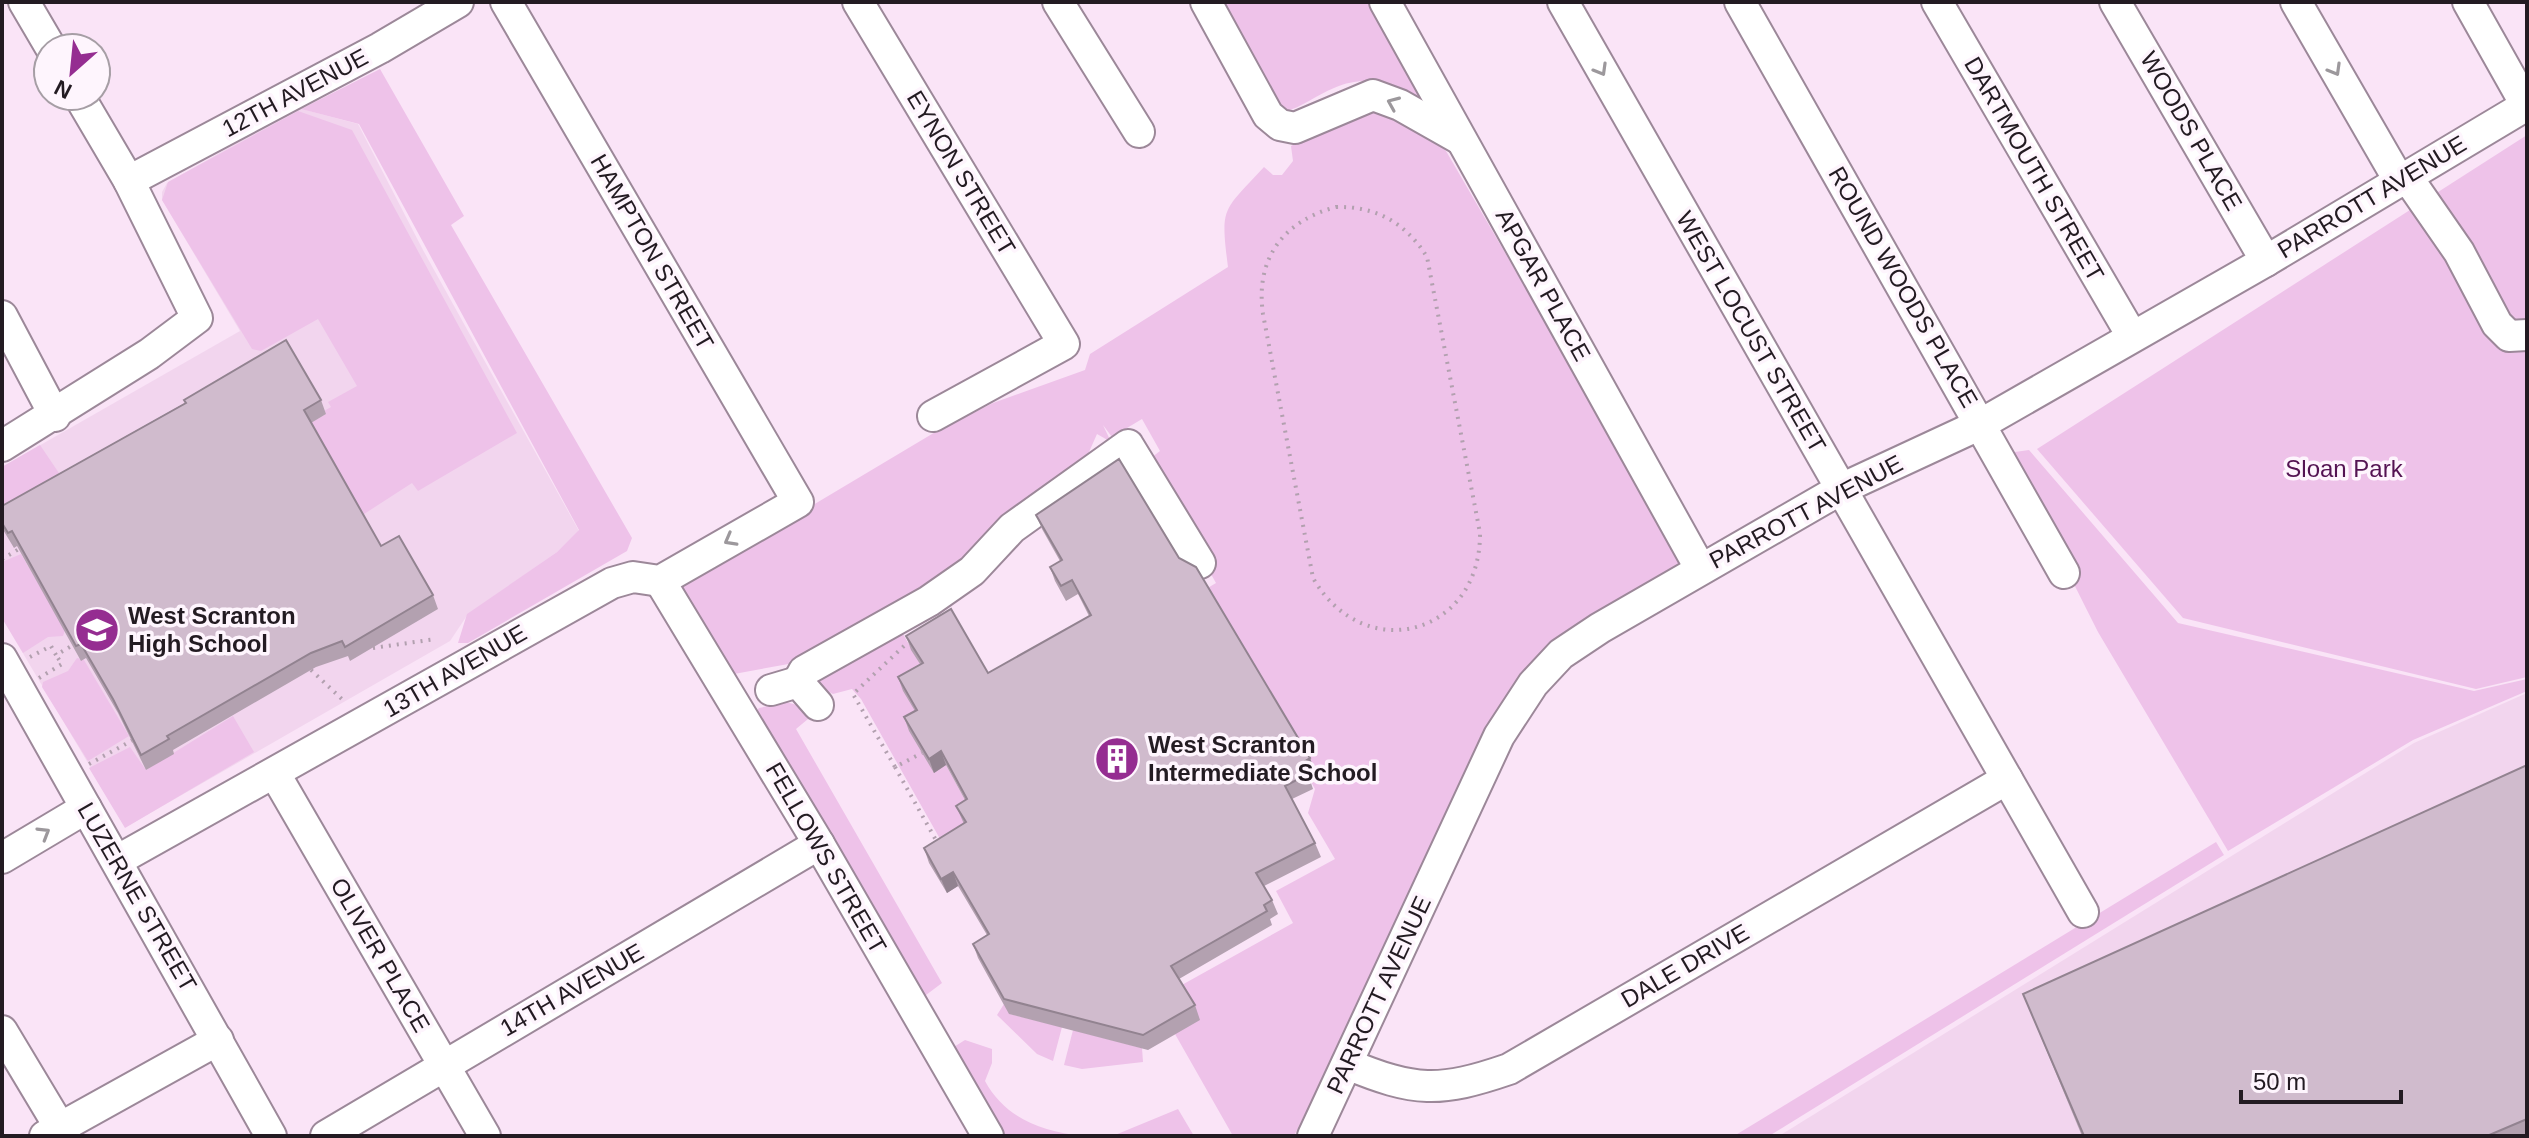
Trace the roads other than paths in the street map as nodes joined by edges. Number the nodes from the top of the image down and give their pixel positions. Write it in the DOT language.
graph roads {
  1 [pos="8,2"];
  2 [pos="24,2"];
  3 [pos="458,2"];
  4 [pos="506,2"];
  5 [pos="858,2"];
  6 [pos="1058,2"];
  7 [pos="1206,2"];
  8 [pos="1385,2"];
  9 [pos="1563,2"];
  10 [pos="1740,2"];
  11 [pos="1937,2"];
  12 [pos="2115,2"];
  13 [pos="2296,2"];
  14 [pos="2468,2"];
  15 [pos="2,5"];
  16 [pos="42,32"];
  17 [pos="2525,111"];
  18 [pos="88,112"];
  19 [pos="1139,132"];
  20 [pos="1462,140"];
  21 [pos="2404,180"];
  22 [pos="129,181"];
  23 [pos="2266,261"];
  24 [pos="2,316"];
  25 [pos="2527,335"];
  26 [pos="2132,336"];
  27 [pos="55,416"];
  28 [pos="933,416"];
  29 [pos="1981,424"];
  30 [pos="2,446"];
  31 [pos="1841,489"];
  32 [pos="1200,563"];
  33 [pos="1700,568"];
  34 [pos="2064,573"];
  35 [pos="660,581"];
  36 [pos="13,660"];
  37 [pos="818,705"];
  38 [pos="275,774"];
  39 [pos="2007,779"];
  40 [pos="86,808"];
  41 [pos="819,844"];
  42 [pos="2,858"];
  43 [pos="118,860"];
  44 [pos="2083,912"];
  45 [pos="2,1031"];
  46 [pos="218,1040"];
  47 [pos="1347,1064"];
  48 [pos="444,1065"];
  49 [pos="57,1133"];
  50 [pos="271,1136"];
  51 [pos="326,1136"];
  52 [pos="485,1136"];
  53 [pos="988,1136"];
  54 [pos="1313,1136"];
  1 -- 15 [label="street"];
  2 -- 16 [label="street"];
  3 -- 22 [label="street, 12TH AVENUE"];
  4 -- 35 [label="street, HAMPTON STREET, one-way"];
  5 -- 28 [label="street, EYNON STREET"];
  6 -- 19 [label="street"];
  20 -- 7 [label="street, one-way"];
  8 -- 20 [label="street, APGAR PLACE"];
  9 -- 31 [label="street, WEST LOCUST STREET, one-way"];
  10 -- 29 [label="street, ROUND WOODS PLACE"];
  11 -- 26 [label="street, DARTMOUTH STREET"];
  12 -- 23 [label="street, WOODS PLACE"];
  13 -- 21 [label="street, one-way"];
  14 -- 17 [label="street"];
  17 -- 21 [label="street, PARROTT AVENUE"];
  18 -- 22 [label="street"];
  20 -- 33 [label="street, APGAR PLACE"];
  21 -- 23 [label="street, PARROTT AVENUE"];
  21 -- 25 [label="street"];
  22 -- 27 [label="street"];
  23 -- 26 [label="street, PARROTT AVENUE"];
  24 -- 27 [label="street"];
  26 -- 29 [label="street, PARROTT AVENUE"];
  27 -- 30 [label="street"];
  29 -- 31 [label="street, PARROTT AVENUE"];
  29 -- 34 [label="street, ROUND WOODS PLACE"];
  31 -- 33 [label="street, PARROTT AVENUE"];
  31 -- 39 [label="street, WEST LOCUST STREET"];
  32 -- 37 [label="street"];
  33 -- 47 [label="street, PARROTT AVENUE"];
  35 -- 38 [label="street, 13TH AVENUE"];
  35 -- 41 [label="street, FELLOWS STREET"];
  36 -- 40 [label="street, LUZERNE STREET"];
  38 -- 43 [label="street, 13TH AVENUE"];
  38 -- 48 [label="street, OLIVER PLACE"];
  39 -- 44 [label="street, WEST LOCUST STREET"];
  39 -- 47 [label="street, DALE DRIVE"];
  42 -- 40 [label="street, one-way"];
  40 -- 43 [label="street, LUZERNE STREET"];
  41 -- 48 [label="street, 14TH AVENUE"];
  41 -- 53 [label="street, FELLOWS STREET"];
  43 -- 46 [label="street, LUZERNE STREET"];
  45 -- 49 [label="street"];
  46 -- 49 [label="street"];
  46 -- 50 [label="street, LUZERNE STREET"];
  47 -- 54 [label="street, PARROTT AVENUE"];
  48 -- 51 [label="street, 14TH AVENUE"];
  48 -- 52 [label="street, OLIVER PLACE"];
}
